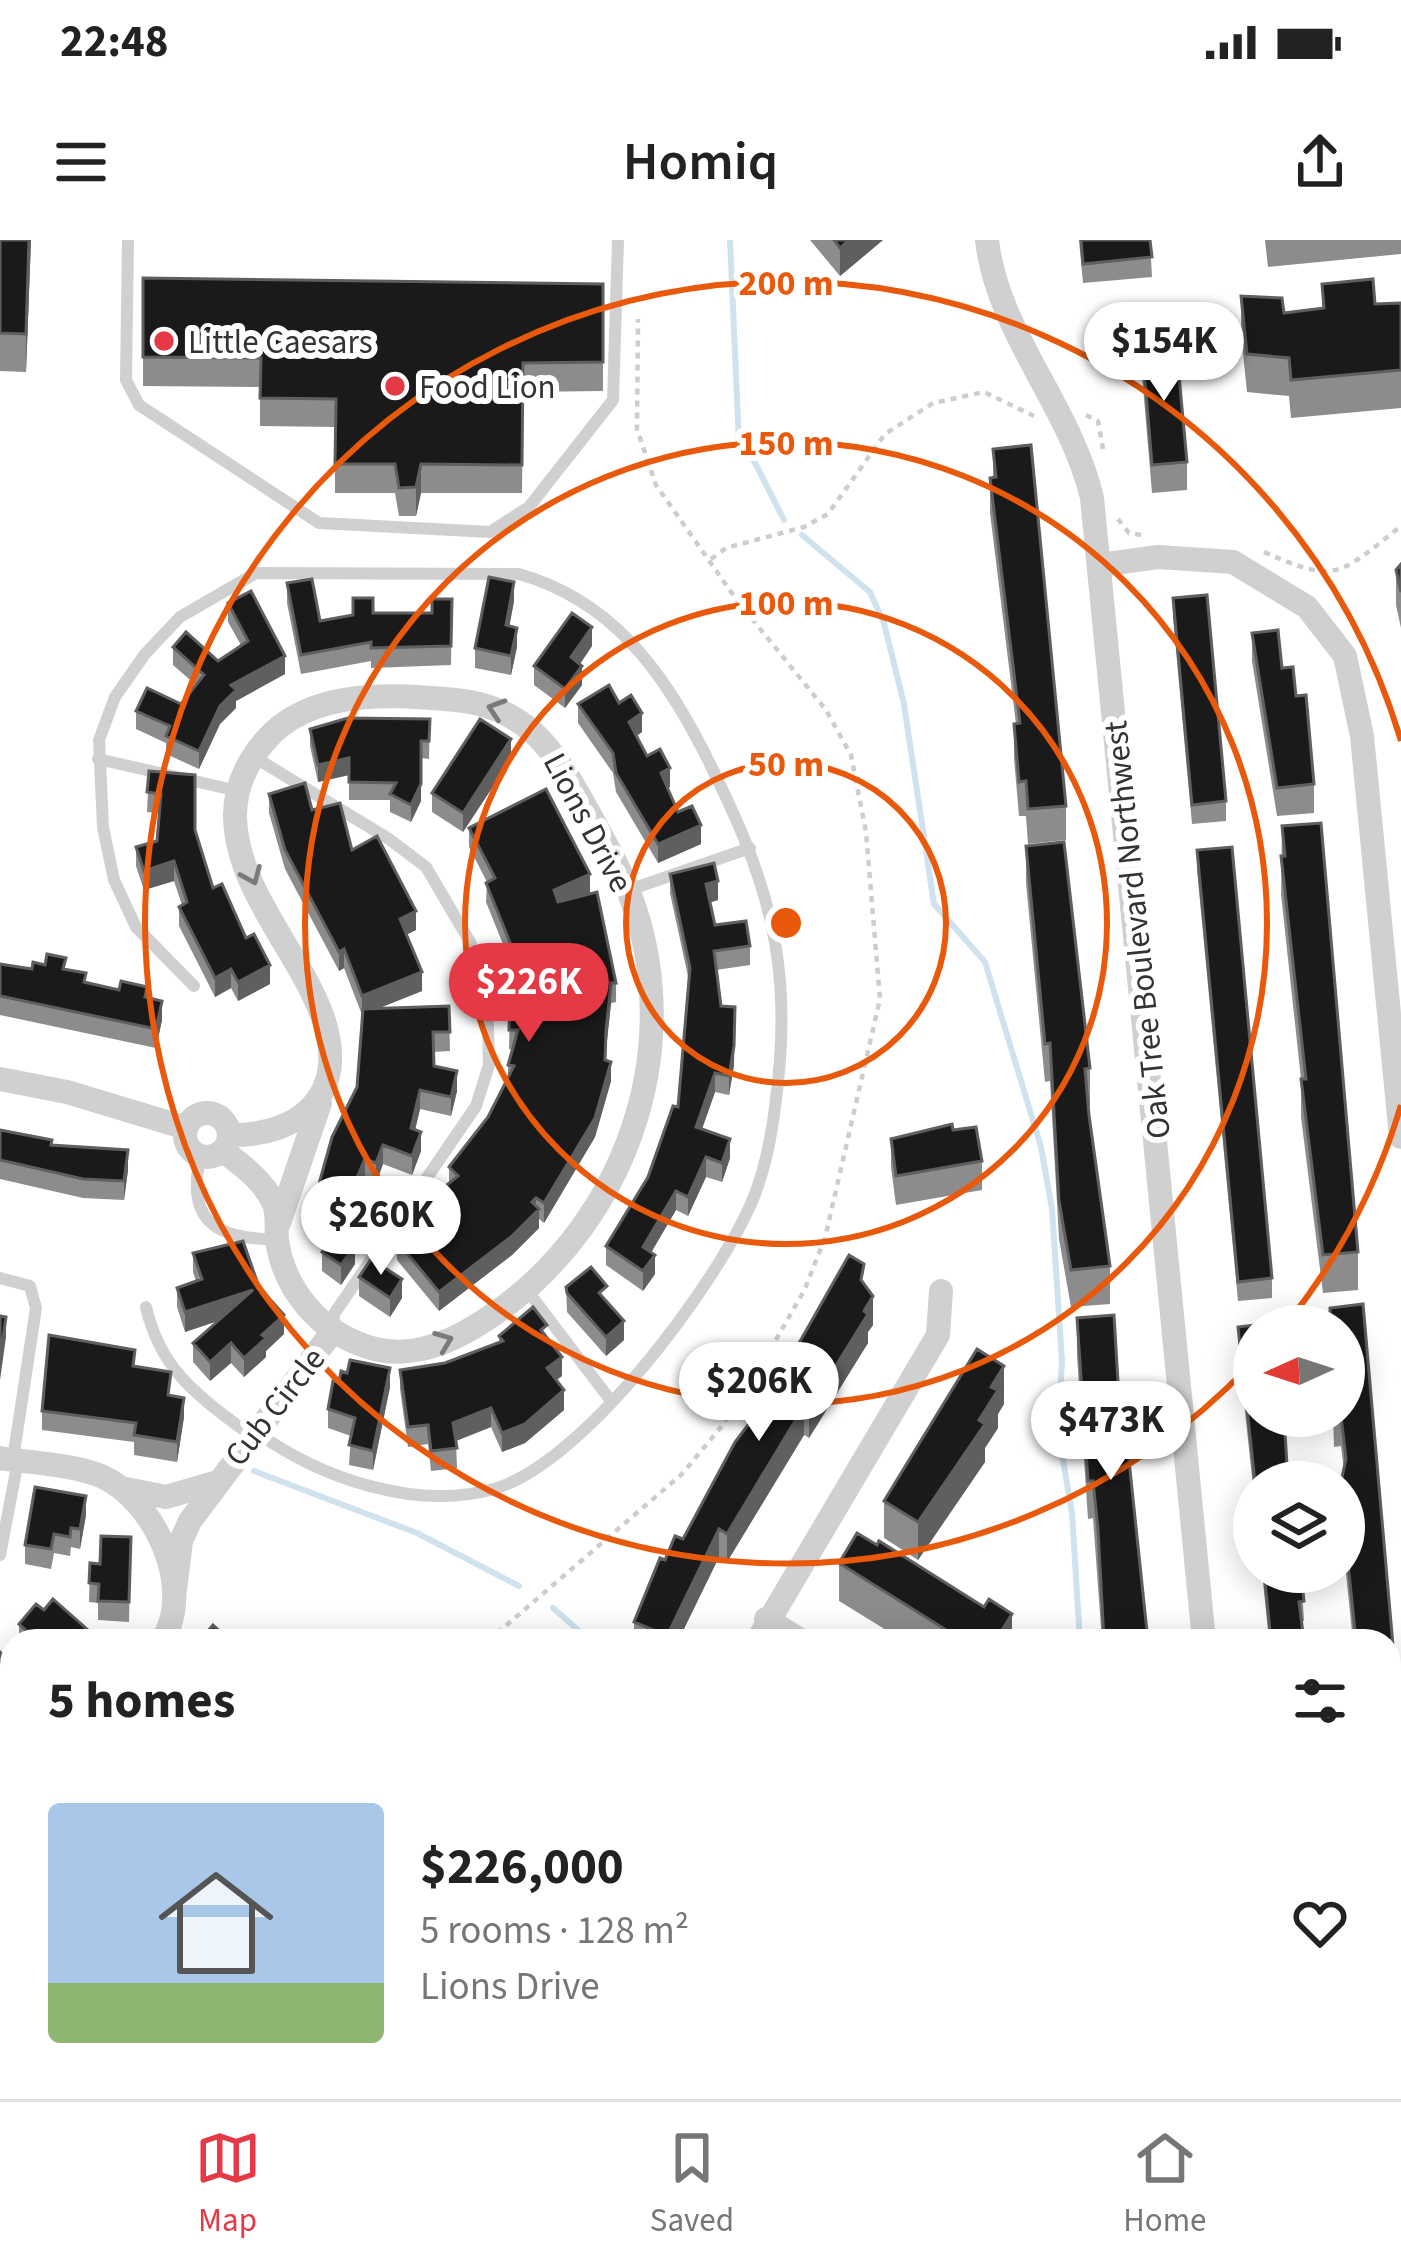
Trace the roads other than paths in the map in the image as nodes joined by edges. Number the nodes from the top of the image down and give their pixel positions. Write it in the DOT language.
graph roads {
  1 [pos="128,240"];
  2 [pos="618,240"];
  3 [pos="987,240"];
  4 [pos="127,287"];
  5 [pos="151,287"];
  6 [pos="599,293"];
  7 [pos="617,293"];
  8 [pos="1100,565"];
  9 [pos="253,757"];
  10 [pos="98,759"];
  11 [pos="238,790"];
  12 [pos="750,848"];
  13 [pos="628,890"];
  14 [pos="194,986"];
  15 [pos="0,1079"];
  16 [pos="323,1095"];
  17 [pos="183,1127"];
  18 [pos="1401,1136"];
  19 [pos="218,1147"];
  20 [pos="277,1234"];
  21 [pos="0,1278"];
  22 [pos="527,1290"];
  23 [pos="941,1291"];
  24 [pos="146,1307"];
  25 [pos="333,1331"];
  26 [pos="610,1401"];
  27 [pos="252,1432"];
  28 [pos="10,1460"];
  29 [pos="216,1482"];
  30 [pos="126,1489"];
  31 [pos="0,1555"];
  32 [pos="176,1590"];
  33 [pos="165,1629"];
  34 [pos="762,1629"];
  35 [pos="1203,1629"];
  1 -- 4 [label="lane"];
  2 -- 7 [label="lane"];
  3 -- 8 [label="street, Oak Tree Boulevard Northwest"];
  4 -- 5 [label="lane"];
  4 -- 7 [label="lane"];
  6 -- 7 [label="lane"];
  8 -- 18 [label="street"];
  8 -- 35 [label="street, Oak Tree Boulevard Northwest"];
  9 -- 11 [label="street, Lions Drive"];
  13 -- 9 [label="street, Lions Drive, one-way"];
  9 -- 25 [label="lane"];
  10 -- 11 [label="lane"];
  10 -- 12 [label="lane"];
  10 -- 14 [label="lane"];
  11 -- 16 [label="street, Lions Drive, one-way"];
  12 -- 13 [label="lane"];
  12 -- 26 [label="lane"];
  13 -- 22 [label="street, Lions Drive"];
  15 -- 17 [label="street"];
  16 -- 19 [label="street"];
  16 -- 20 [label="street, Lions Drive"];
  17 -- 19 [label="street"];
  17 -- 19 [label="street"];
  19 -- 20 [label="street"];
  19 -- 20 [label="lane"];
  20 -- 25 [label="street"];
  21 -- 28 [label="lane"];
  25 -- 22 [label="street, Lions Drive, one-way"];
  22 -- 26 [label="lane"];
  23 -- 34 [label="street"];
  24 -- 27 [label="lane"];
  25 -- 27 [label="street, Cub Circle"];
  26 -- 27 [label="lane"];
  27 -- 29 [label="street, Cub Circle"];
  28 -- 30 [label="street, Cub Circle"];
  28 -- 31 [label="lane"];
  29 -- 30 [label="street, Cub Circle"];
  29 -- 32 [label="street, Cub Circle"];
  30 -- 32 [label="street"];
  32 -- 33 [label="street, Cub Circle"];
}
